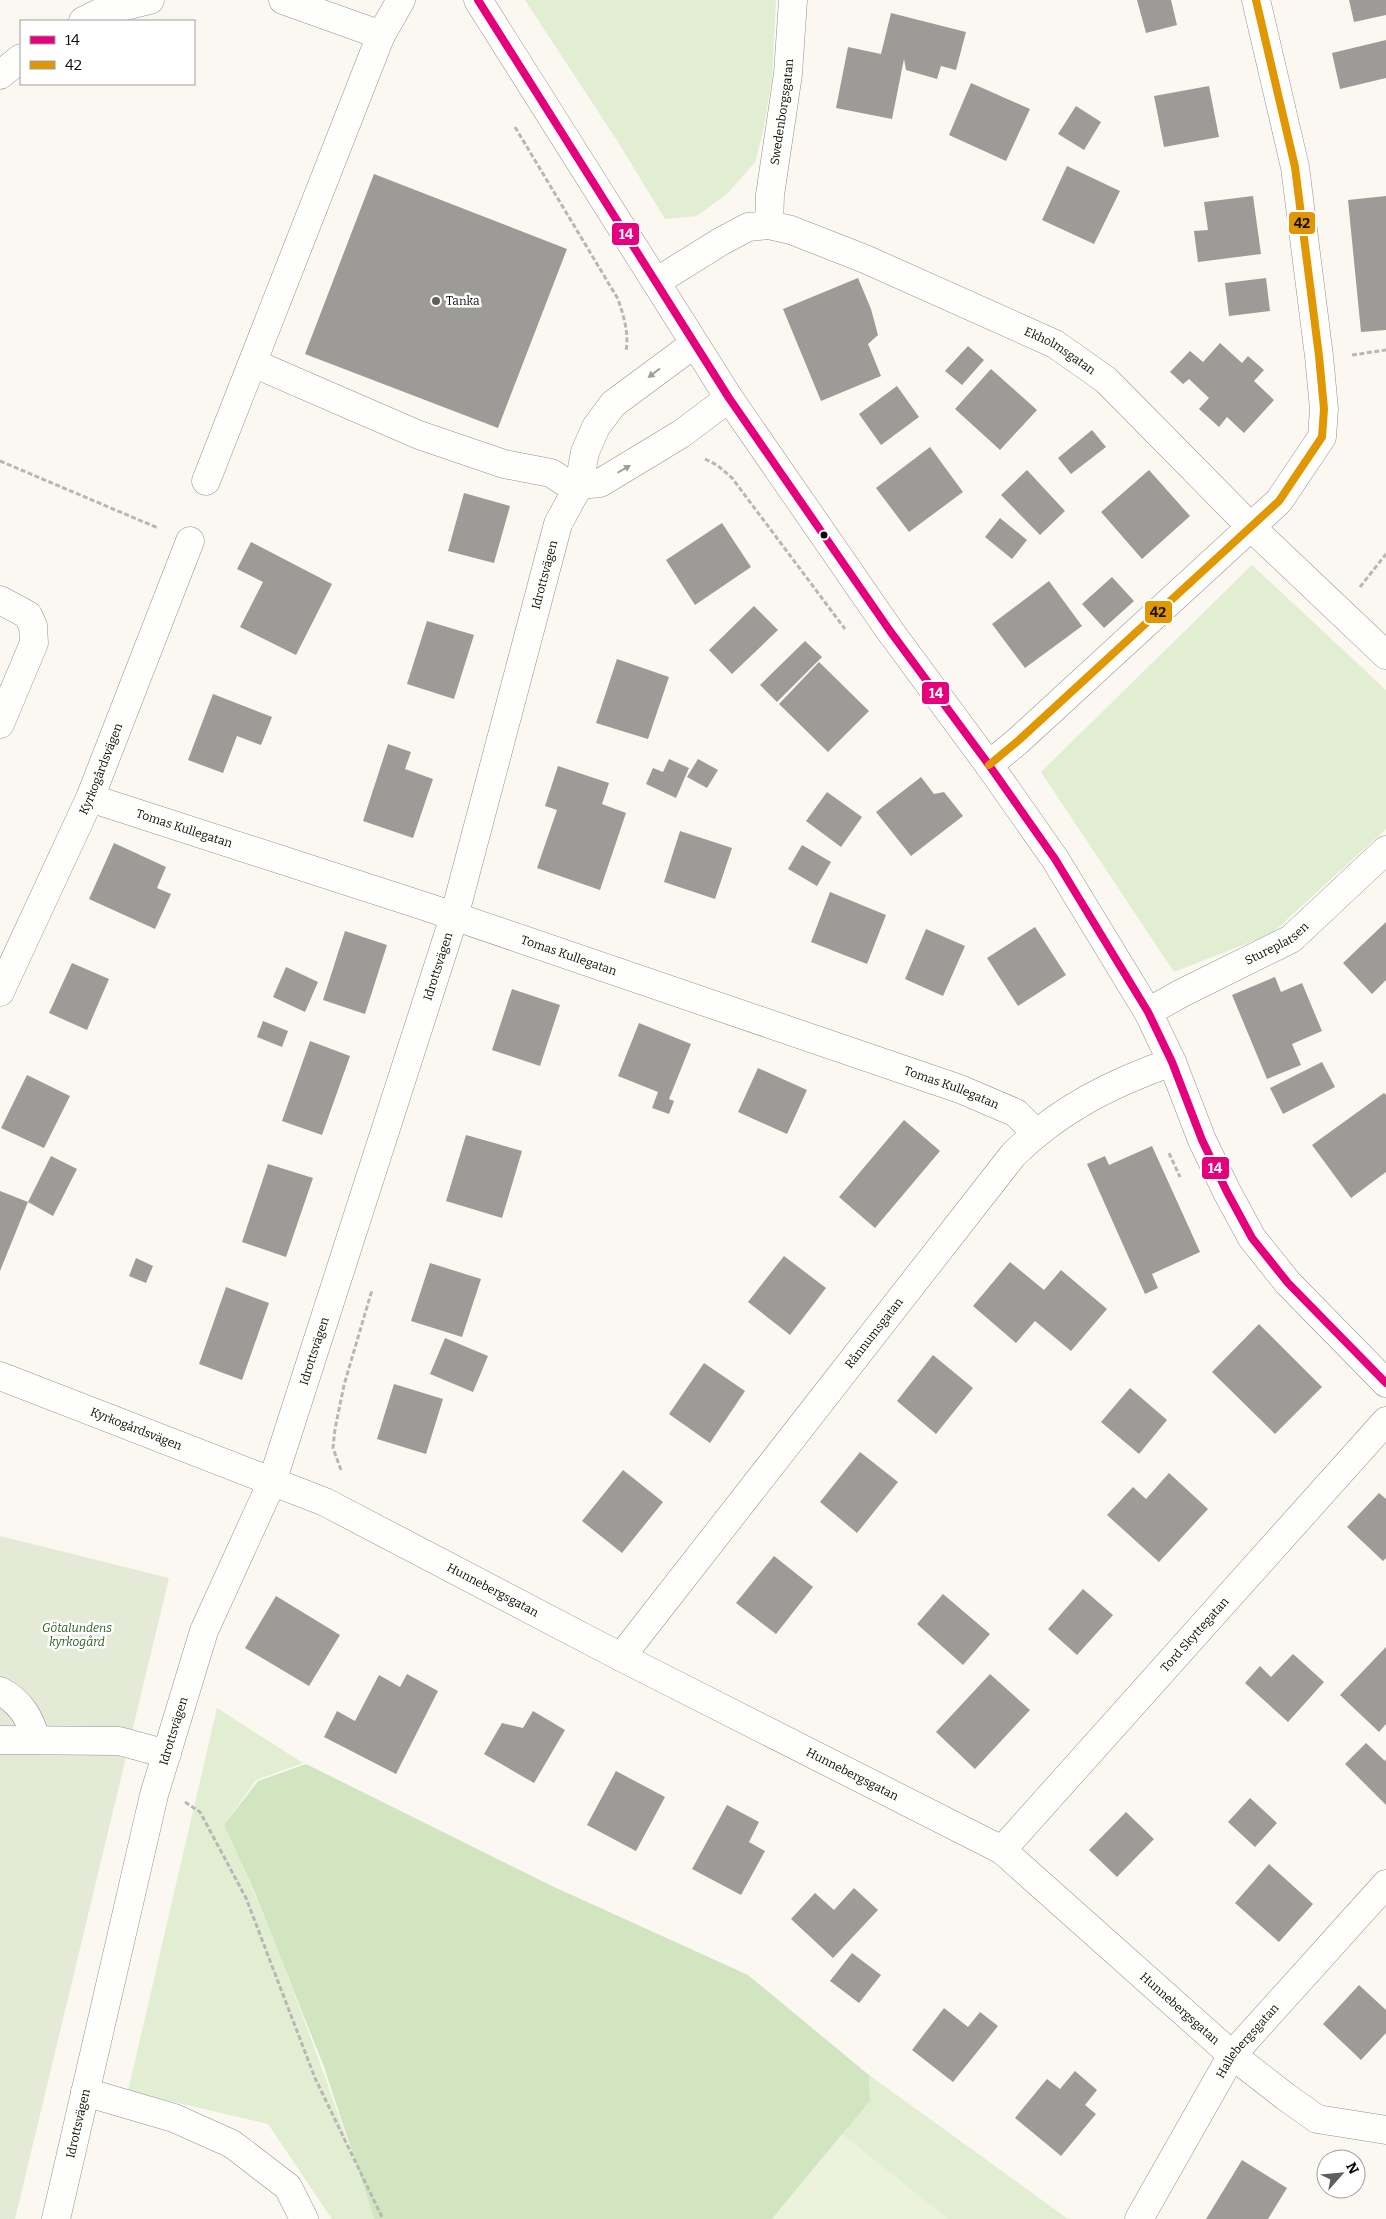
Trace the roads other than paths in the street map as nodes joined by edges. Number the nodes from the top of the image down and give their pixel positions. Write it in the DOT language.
graph roads {
  1 [pos="150,0"];
  2 [pos="283,0"];
  3 [pos="400,0"];
  4 [pos="478,0"];
  5 [pos="793,0"];
  6 [pos="1256,0"];
  7 [pos="85,20"];
  8 [pos="381,35"];
  9 [pos="20,59"];
  10 [pos="0,76"];
  11 [pos="769,225"];
  12 [pos="656,282"];
  13 [pos="694,344"];
  14 [pos="252,363"];
  15 [pos="728,398"];
  16 [pos="206,481"];
  17 [pos="578,488"];
  18 [pos="1251,527"];
  19 [pos="190,541"];
  20 [pos="0,600"];
  21 [pos="1386,655"];
  22 [pos="1,719"];
  23 [pos="989,765"];
  24 [pos="90,798"];
  25 [pos="1386,850"];
  26 [pos="454,917"];
  27 [pos="0,992"];
  28 [pos="1148,1012"];
  29 [pos="1172,1062"];
  30 [pos="1036,1132"];
  31 [pos="0,1376"];
  32 [pos="1386,1383"];
  33 [pos="1386,1421"];
  34 [pos="272,1482"];
  35 [pos="621,1657"];
  36 [pos="0,1691"];
  37 [pos="0,1740"];
  38 [pos="36,1740"];
  39 [pos="167,1754"];
  40 [pos="1002,1850"];
  41 [pos="1386,1884"];
  42 [pos="1232,2055"];
  43 [pos="85,2092"];
  44 [pos="1386,2130"];
  45 [pos="56,2219"];
  46 [pos="304,2219"];
  47 [pos="1139,2219"];
  1 -- 7 [label="street"];
  2 -- 8 [label="street"];
  3 -- 8 [label="street"];
  4 -- 12 [label="street"];
  5 -- 11 [label="street, Swedenborgsgatan"];
  6 -- 18 [label="street"];
  8 -- 14 [label="street"];
  9 -- 10 [label="street"];
  11 -- 12 [label="street, Ekholmsgatan"];
  11 -- 18 [label="street, Ekholmsgatan"];
  12 -- 13 [label="street"];
  13 -- 15 [label="street"];
  13 -- 17 [label="street, Idrottsvägen, one-way"];
  14 -- 16 [label="street"];
  14 -- 17 [label="street"];
  17 -- 15 [label="street, one-way"];
  15 -- 23 [label="street"];
  17 -- 26 [label="street, Idrottsvägen"];
  18 -- 21 [label="street, Ekholmsgatan"];
  18 -- 23 [label="street"];
  19 -- 24 [label="street, Kyrkogårdsvägen"];
  20 -- 22 [label="street"];
  23 -- 28 [label="street"];
  24 -- 26 [label="street, Tomas Kullegatan"];
  24 -- 27 [label="street, Kyrkogårdsvägen"];
  25 -- 28 [label="street, Stureplatsen"];
  26 -- 30 [label="street, Tomas Kullegatan"];
  26 -- 34 [label="street, Idrottsvägen"];
  28 -- 29 [label="street"];
  29 -- 30 [label="street, Rånnumsgatan"];
  29 -- 32 [label="street"];
  30 -- 35 [label="street, Rånnumsgatan"];
  31 -- 34 [label="street, Kyrkogårdsvägen"];
  33 -- 40 [label="street, Tord Skyttegatan"];
  34 -- 35 [label="street, Hunnebergsgatan"];
  34 -- 39 [label="street, Idrottsvägen"];
  35 -- 40 [label="street, Hunnebergsgatan"];
  36 -- 38 [label="street"];
  37 -- 38 [label="street"];
  38 -- 39 [label="street"];
  39 -- 43 [label="street, Idrottsvägen"];
  40 -- 42 [label="street, Hunnebergsgatan"];
  41 -- 42 [label="street, Hallebergsgatan"];
  42 -- 44 [label="street, Hunnebergsgatan"];
  42 -- 47 [label="street, Hallebergsgatan"];
  43 -- 45 [label="street, Idrottsvägen"];
  43 -- 46 [label="street"];
}
